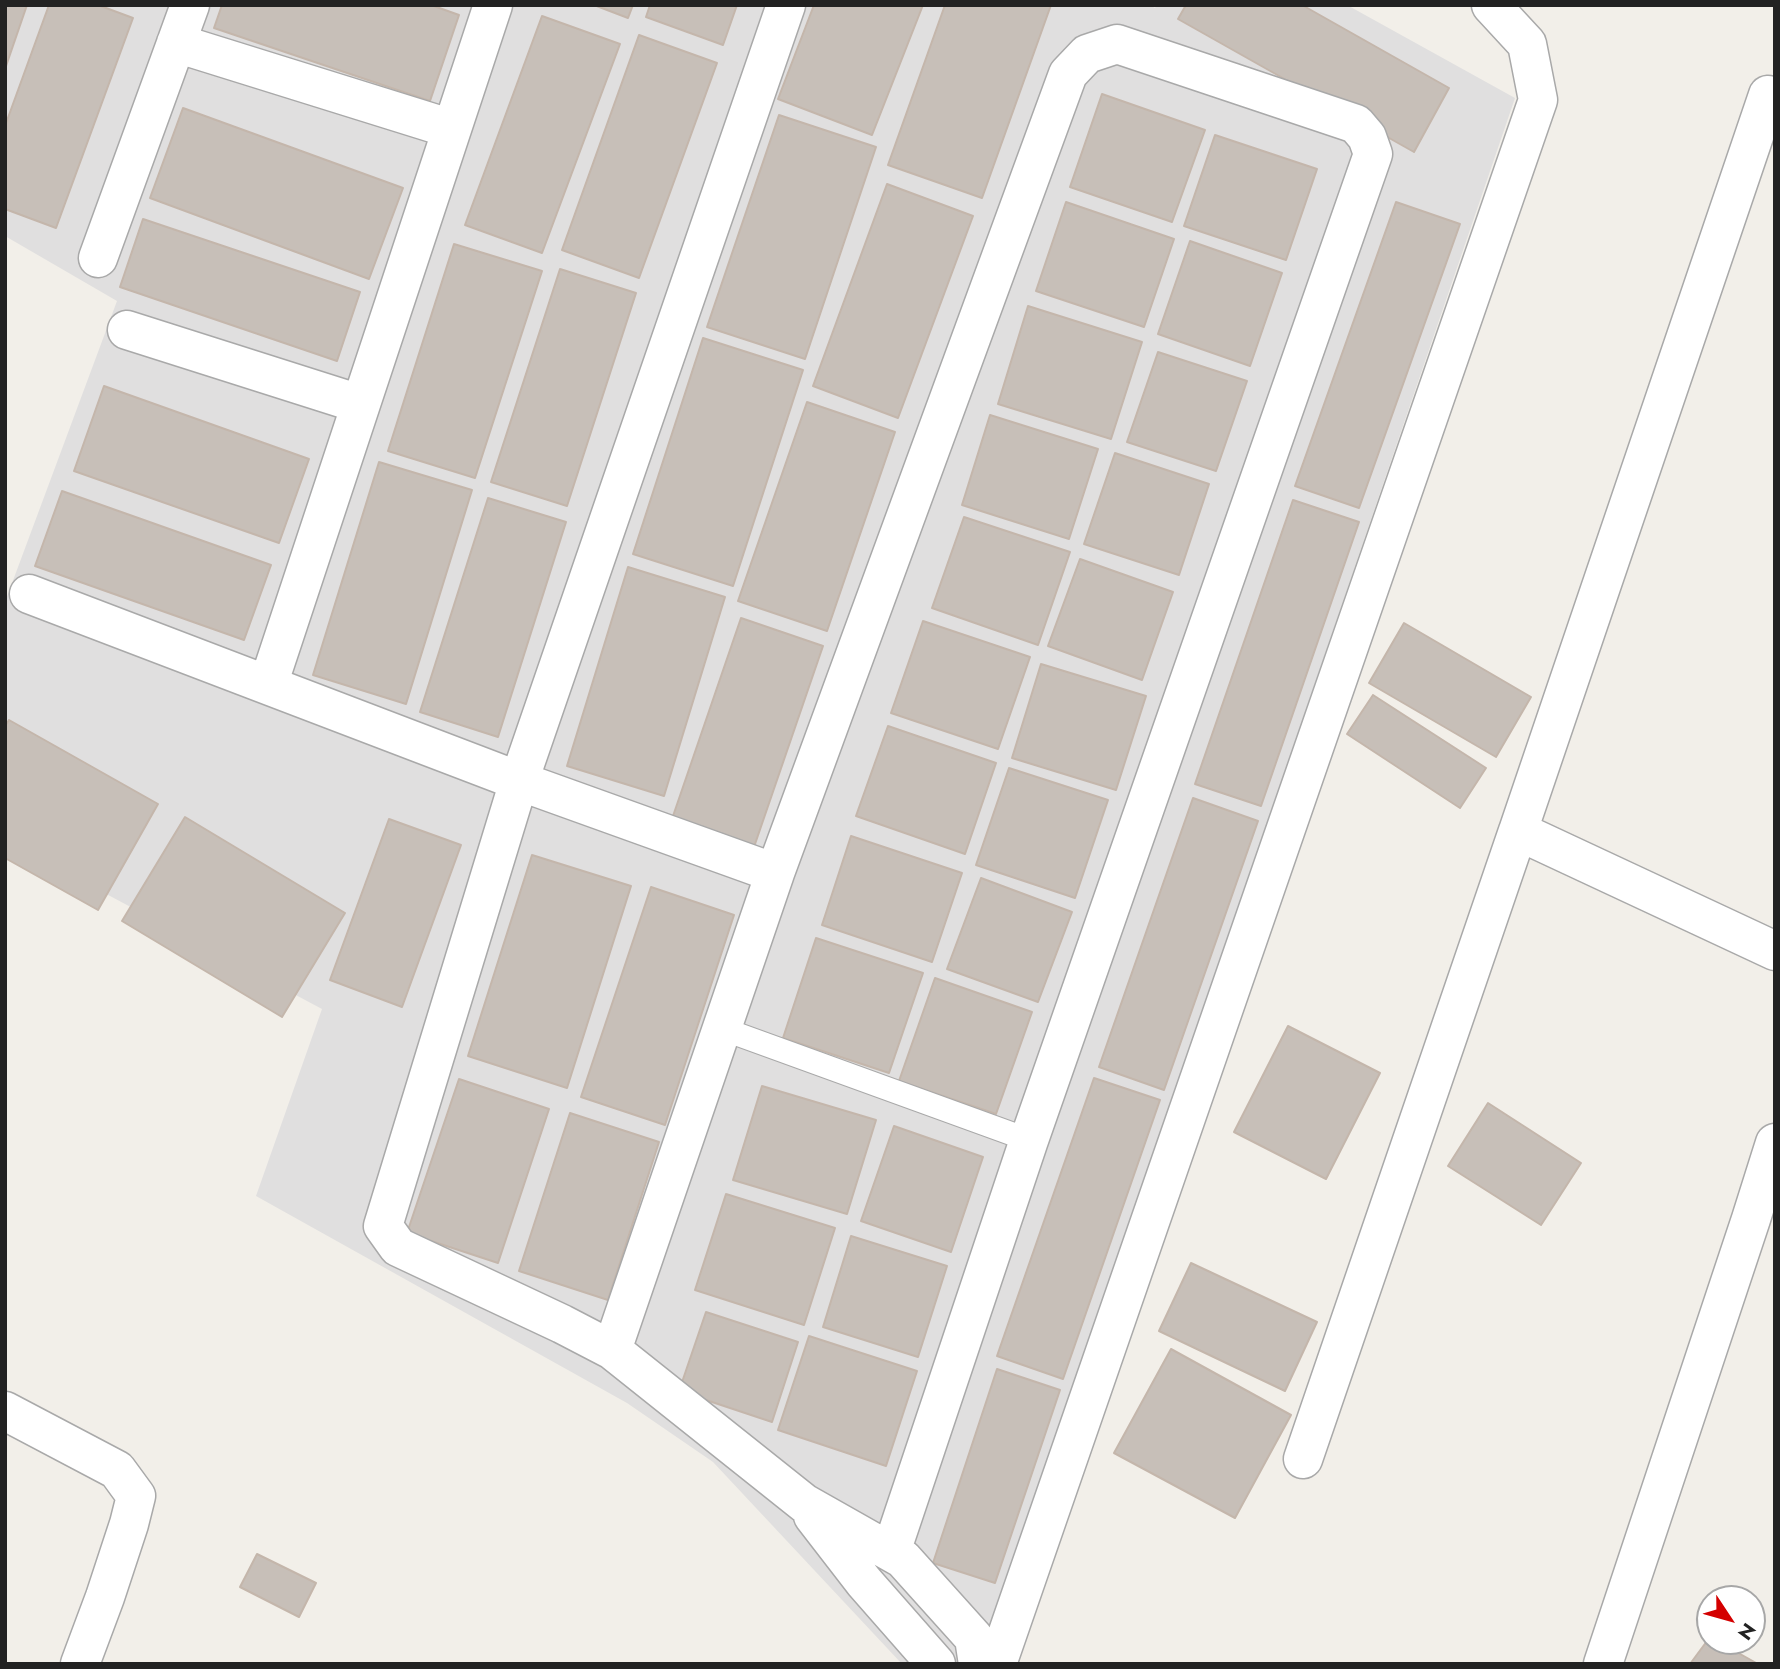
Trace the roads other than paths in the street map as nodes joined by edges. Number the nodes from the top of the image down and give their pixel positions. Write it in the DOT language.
graph roads {
  1 [pos="190,5"];
  2 [pos="493,5"];
  3 [pos="786,5"];
  4 [pos="1491,5"];
  5 [pos="176,43"];
  6 [pos="1768,95"];
  7 [pos="452,129"];
  8 [pos="98,258"];
  9 [pos="127,330"];
  10 [pos="360,404"];
  11 [pos="29,594"];
  12 [pos="268,685"];
  13 [pos="519,781"];
  14 [pos="1518,831"];
  15 [pos="775,873"];
  16 [pos="1775,951"];
  17 [pos="723,1029"];
  18 [pos="1029,1140"];
  19 [pos="1775,1143"];
  20 [pos="612,1350"];
  21 [pos="5,1412"];
  22 [pos="1303,1459"];
  23 [pos="804,1503"];
  24 [pos="891,1552"];
  25 [pos="80,1664"];
  26 [pos="936,1664"];
  27 [pos="978,1664"];
  28 [pos="997,1664"];
  29 [pos="1603,1664"];
  1 -- 5 [label="street"];
  2 -- 7 [label="street"];
  3 -- 13 [label="street"];
  4 -- 28 [label="street"];
  5 -- 7 [label="street"];
  5 -- 8 [label="street"];
  6 -- 14 [label="street"];
  7 -- 10 [label="street"];
  9 -- 10 [label="street"];
  10 -- 12 [label="street"];
  11 -- 12 [label="street"];
  12 -- 13 [label="street"];
  13 -- 15 [label="street"];
  13 -- 20 [label="street"];
  14 -- 16 [label="street"];
  14 -- 22 [label="street"];
  15 -- 17 [label="street"];
  15 -- 18 [label="street"];
  17 -- 18 [label="lane"];
  17 -- 20 [label="street"];
  18 -- 24 [label="street"];
  19 -- 29 [label="street"];
  20 -- 23 [label="street"];
  21 -- 25 [label="street"];
  23 -- 24 [label="street"];
  23 -- 26 [label="street"];
  24 -- 27 [label="street"];
}
